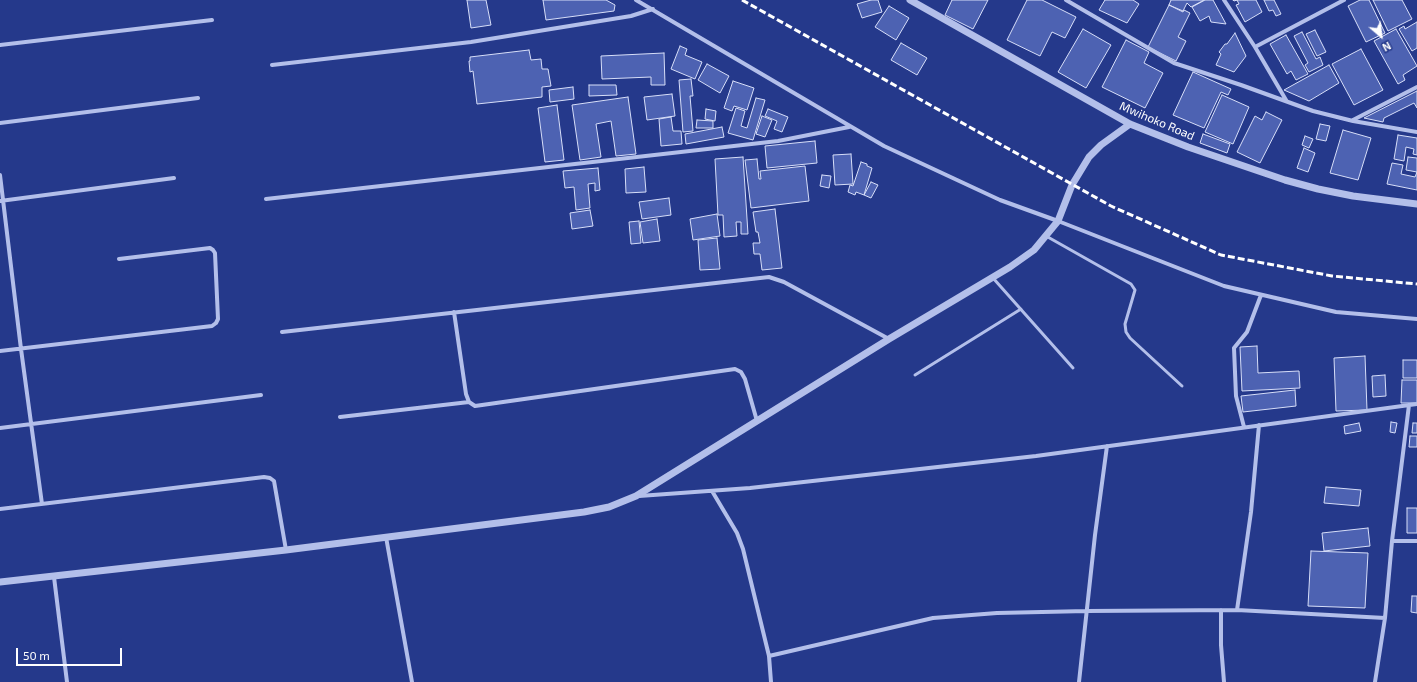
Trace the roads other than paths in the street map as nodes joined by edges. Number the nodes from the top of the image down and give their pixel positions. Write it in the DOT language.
graph roads {
  1 [pos="636,0"];
  2 [pos="910,0"];
  3 [pos="1066,0"];
  4 [pos="1224,0"];
  5 [pos="1344,0"];
  6 [pos="653,10"];
  7 [pos="212,20"];
  8 [pos="0,46"];
  9 [pos="1255,47"];
  10 [pos="272,65"];
  11 [pos="1417,86"];
  12 [pos="198,98"];
  13 [pos="1286,101"];
  14 [pos="1353,121"];
  15 [pos="0,123"];
  16 [pos="1130,124"];
  17 [pos="849,127"];
  18 [pos="1417,132"];
  19 [pos="0,175"];
  20 [pos="174,178"];
  21 [pos="266,199"];
  22 [pos="2,201"];
  23 [pos="1417,204"];
  24 [pos="1058,221"];
  25 [pos="1046,236"];
  26 [pos="119,259"];
  27 [pos="993,278"];
  28 [pos="1261,295"];
  29 [pos="1021,309"];
  30 [pos="454,312"];
  31 [pos="1417,319"];
  32 [pos="282,332"];
  33 [pos="889,339"];
  34 [pos="21,349"];
  35 [pos="0,351"];
  36 [pos="1073,368"];
  37 [pos="915,375"];
  38 [pos="1182,386"];
  39 [pos="261,395"];
  40 [pos="469,402"];
  41 [pos="1417,404"];
  42 [pos="1410,405"];
  43 [pos="340,417"];
  44 [pos="757,421"];
  45 [pos="32,424"];
  46 [pos="1259,425"];
  47 [pos="1244,427"];
  48 [pos="0,428"];
  49 [pos="1107,446"];
  50 [pos="712,491"];
  51 [pos="636,496"];
  52 [pos="42,504"];
  53 [pos="0,509"];
  54 [pos="386,537"];
  55 [pos="1392,541"];
  56 [pos="1417,541"];
  57 [pos="286,550"];
  58 [pos="54,577"];
  59 [pos="0,582"];
  60 [pos="1221,610"];
  61 [pos="1237,610"];
  62 [pos="1087,611"];
  63 [pos="1385,618"];
  64 [pos="769,656"];
  65 [pos="67,682"];
  66 [pos="412,682"];
  67 [pos="771,682"];
  68 [pos="1079,682"];
  69 [pos="1224,682"];
  70 [pos="1376,682"];
  1 -- 6 [label="street"];
  2 -- 16 [label="street, Mwihoko Road"];
  3 -- 13 [label="street"];
  4 -- 9 [label="street"];
  5 -- 9 [label="street"];
  6 -- 10 [label="street"];
  6 -- 17 [label="street"];
  7 -- 8 [label="street"];
  9 -- 13 [label="street"];
  11 -- 14 [label="street"];
  12 -- 15 [label="street"];
  13 -- 14 [label="street"];
  14 -- 18 [label="street"];
  16 -- 23 [label="street, Mwihoko Road"];
  16 -- 24 [label="street"];
  17 -- 21 [label="street"];
  17 -- 24 [label="street"];
  19 -- 22 [label="street"];
  20 -- 22 [label="street"];
  22 -- 34 [label="street"];
  24 -- 25 [label="street"];
  24 -- 28 [label="street"];
  25 -- 27 [label="street"];
  25 -- 38 [label="lane"];
  26 -- 34 [label="street"];
  27 -- 29 [label="lane"];
  27 -- 33 [label="street"];
  28 -- 31 [label="street"];
  28 -- 47 [label="street"];
  29 -- 36 [label="lane"];
  29 -- 37 [label="lane"];
  30 -- 32 [label="street"];
  30 -- 33 [label="street"];
  30 -- 40 [label="street"];
  33 -- 44 [label="street"];
  34 -- 35 [label="street"];
  34 -- 45 [label="street"];
  39 -- 45 [label="street"];
  40 -- 43 [label="street"];
  40 -- 44 [label="street"];
  41 -- 42 [label="street"];
  42 -- 46 [label="street"];
  42 -- 55 [label="street"];
  44 -- 51 [label="street"];
  45 -- 48 [label="street"];
  45 -- 52 [label="street"];
  46 -- 47 [label="street"];
  46 -- 61 [label="street"];
  47 -- 49 [label="street"];
  49 -- 50 [label="street"];
  49 -- 62 [label="street"];
  50 -- 51 [label="street"];
  50 -- 64 [label="street"];
  51 -- 54 [label="street"];
  52 -- 53 [label="street"];
  52 -- 57 [label="street"];
  54 -- 57 [label="street"];
  54 -- 66 [label="street"];
  55 -- 56 [label="street"];
  55 -- 63 [label="street"];
  57 -- 58 [label="street"];
  58 -- 59 [label="street"];
  58 -- 65 [label="street"];
  60 -- 61 [label="street"];
  60 -- 62 [label="street"];
  60 -- 69 [label="street"];
  61 -- 63 [label="street"];
  62 -- 64 [label="street"];
  62 -- 68 [label="street"];
  63 -- 70 [label="street"];
  64 -- 67 [label="street"];
}
